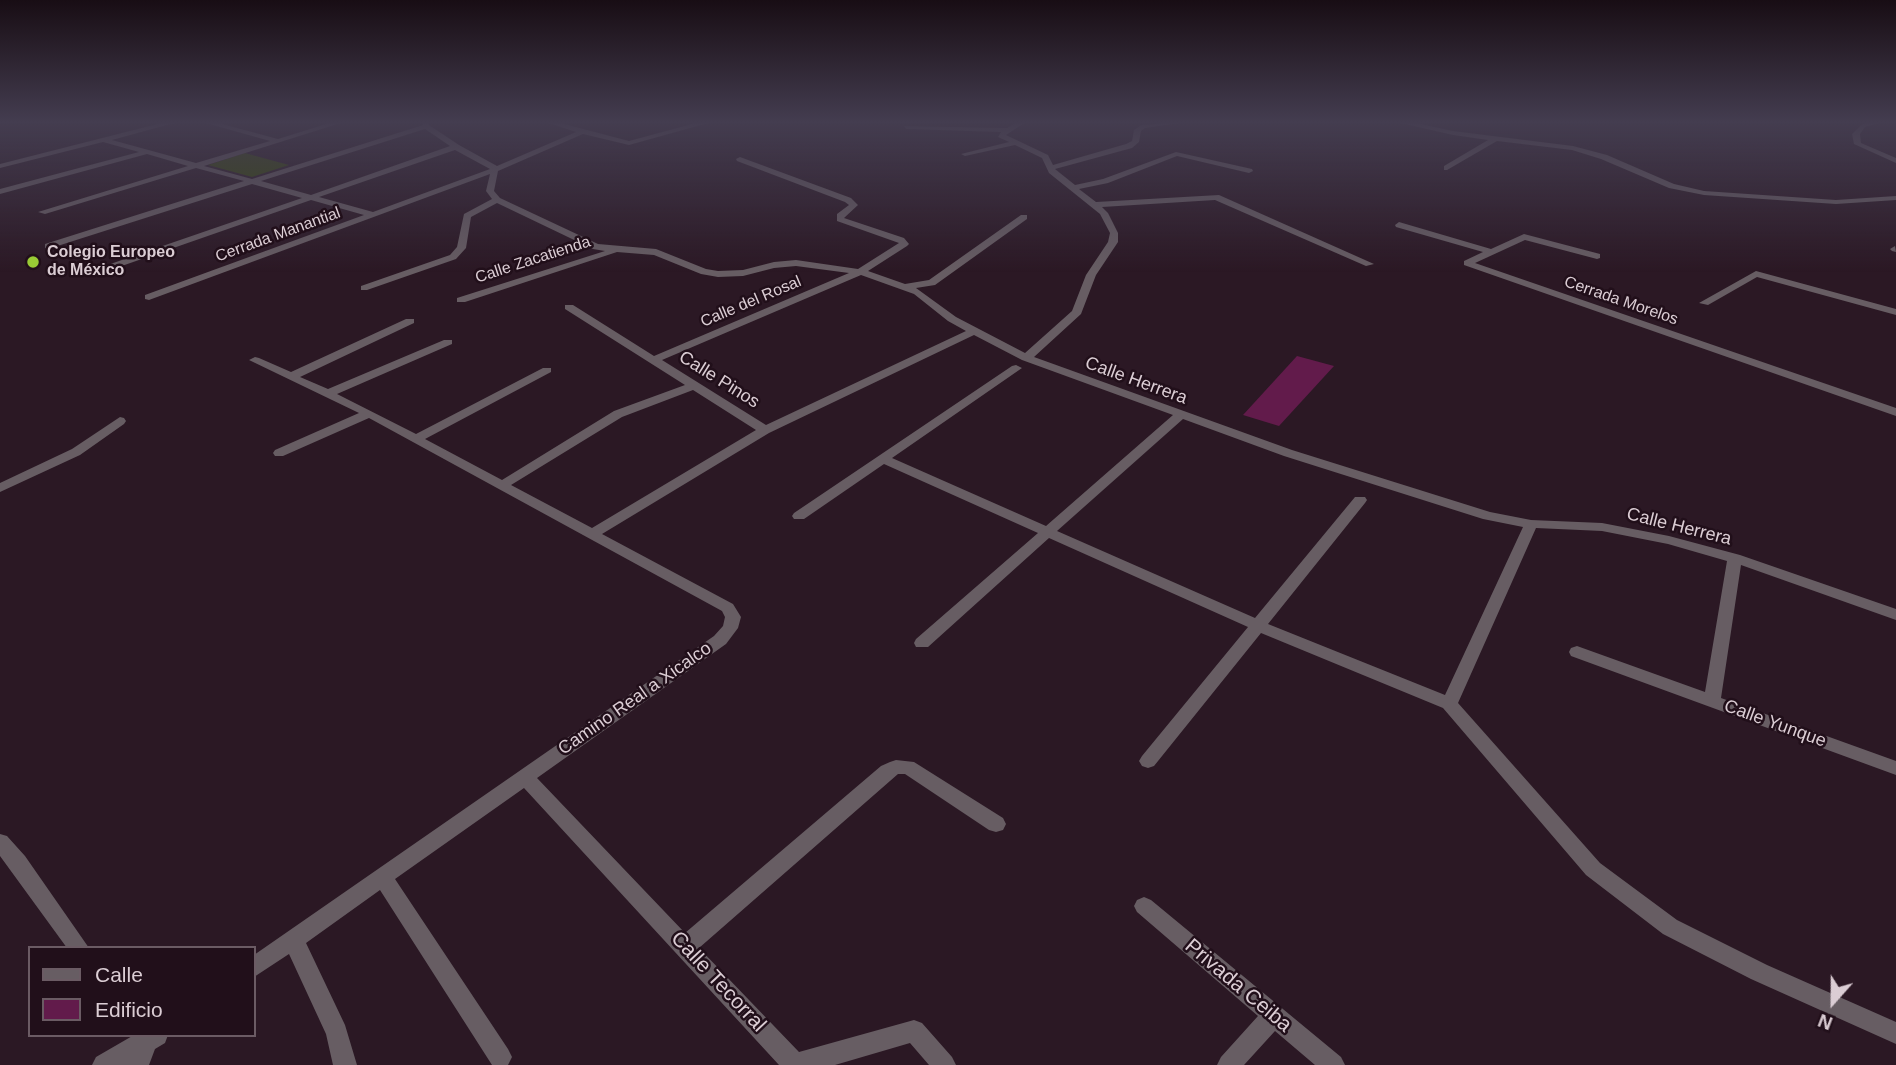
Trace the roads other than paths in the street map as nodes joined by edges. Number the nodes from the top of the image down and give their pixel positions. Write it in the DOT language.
graph roads {
  1 [pos="74,172"];
  2 [pos="181,172"];
  3 [pos="215,172"];
  4 [pos="280,172"];
  5 [pos="387,172"];
  6 [pos="485,172"];
  7 [pos="494,172"];
  8 [pos="773,172"];
  9 [pos="1053,172"];
  10 [pos="1129,172"];
  11 [pos="1638,172"];
  12 [pos="252,181"];
  13 [pos="1073,188"];
  14 [pos="0,192"];
  15 [pos="313,198"];
  16 [pos="1896,198"];
  17 [pos="497,200"];
  18 [pos="1095,205"];
  19 [pos="42,212"];
  20 [pos="374,215"];
  21 [pos="1024,217"];
  22 [pos="1399,225"];
  23 [pos="48,246"];
  24 [pos="616,250"];
  25 [pos="1492,252"];
  26 [pos="1597,256"];
  27 [pos="1369,264"];
  28 [pos="860,272"];
  29 [pos="93,273"];
  30 [pos="904,286"];
  31 [pos="364,288"];
  32 [pos="149,298"];
  33 [pos="461,300"];
  34 [pos="1704,303"];
  35 [pos="569,307"];
  36 [pos="1896,312"];
  37 [pos="410,321"];
  38 [pos="974,331"];
  39 [pos="449,342"];
  40 [pos="1026,358"];
  41 [pos="255,360"];
  42 [pos="653,360"];
  43 [pos="1016,368"];
  44 [pos="547,370"];
  45 [pos="292,376"];
  46 [pos="694,385"];
  47 [pos="330,393"];
  48 [pos="1896,412"];
  49 [pos="369,413"];
  50 [pos="1180,415"];
  51 [pos="120,421"];
  52 [pos="765,430"];
  53 [pos="415,439"];
  54 [pos="279,453"];
  55 [pos="885,460"];
  56 [pos="502,485"];
  57 [pos="0,488"];
  58 [pos="1360,500"];
  59 [pos="799,516"];
  60 [pos="1531,524"];
  61 [pos="1046,533"];
  62 [pos="593,534"];
  63 [pos="1735,558"];
  64 [pos="1896,615"];
  65 [pos="1259,626"];
  66 [pos="922,643"];
  67 [pos="1577,652"];
  68 [pos="1712,701"];
  69 [pos="1449,704"];
  70 [pos="1148,761"];
  71 [pos="1896,768"];
  72 [pos="524,776"];
  73 [pos="996,824"];
  74 [pos="0,842"];
  75 [pos="383,877"];
  76 [pos="1144,906"];
  77 [pos="293,939"];
  78 [pos="78,946"];
  79 [pos="685,947"];
  80 [pos="256,966"];
  81 [pos="1274,1015"];
  82 [pos="1896,1033"];
  83 [pos="148,1038"];
  84 [pos="500,1057"];
  85 [pos="104,1065"];
  86 [pos="137,1065"];
  87 [pos="345,1065"];
  88 [pos="944,1065"];
  89 [pos="1229,1065"];
  90 [pos="1333,1065"];
  1 -- 14 [label="street"];
  2 -- 19 [label="street"];
  3 -- 12 [label="street"];
  4 -- 12 [label="street"];
  5 -- 15 [label="street"];
  6 -- 20 [label="street, Cerrada Manantial"];
  7 -- 17 [label="street"];
  8 -- 28 [label="street, Calle del Rosal"];
  9 -- 13 [label="street"];
  10 -- 13 [label="street"];
  11 -- 16 [label="street"];
  12 -- 15 [label="street"];
  12 -- 23 [label="street"];
  13 -- 18 [label="street"];
  15 -- 20 [label="street"];
  15 -- 29 [label="street"];
  17 -- 24 [label="street, Calle Herrera"];
  17 -- 31 [label="street"];
  18 -- 27 [label="street"];
  18 -- 40 [label="street"];
  20 -- 32 [label="street, Cerrada Manantial"];
  21 -- 30 [label="street"];
  22 -- 25 [label="street"];
  24 -- 28 [label="street, Calle Herrera"];
  24 -- 33 [label="street, Calle Zacatienda"];
  25 -- 26 [label="street, Cerrada Morelos"];
  25 -- 48 [label="street, Cerrada Morelos"];
  28 -- 30 [label="street, Calle Herrera"];
  28 -- 42 [label="street, Calle del Rosal"];
  30 -- 38 [label="street, Calle Herrera"];
  34 -- 36 [label="street"];
  35 -- 42 [label="street, Calle Pinos"];
  37 -- 45 [label="street"];
  38 -- 40 [label="street, Calle Herrera"];
  38 -- 52 [label="street"];
  39 -- 47 [label="street"];
  40 -- 50 [label="street, Calle Herrera"];
  41 -- 45 [label="street, Camino Real a Xicalco"];
  42 -- 46 [label="street, Calle Pinos"];
  43 -- 55 [label="street"];
  44 -- 53 [label="street"];
  45 -- 47 [label="street, Camino Real a Xicalco"];
  46 -- 52 [label="street, Calle Pinos"];
  46 -- 56 [label="street"];
  47 -- 49 [label="street, Camino Real a Xicalco"];
  49 -- 53 [label="street, Camino Real a Xicalco"];
  49 -- 54 [label="street"];
  50 -- 60 [label="street, Calle Herrera"];
  50 -- 61 [label="street"];
  51 -- 57 [label="street"];
  52 -- 62 [label="street"];
  53 -- 56 [label="street, Camino Real a Xicalco"];
  55 -- 59 [label="street"];
  55 -- 61 [label="street"];
  56 -- 62 [label="street, Camino Real a Xicalco"];
  58 -- 65 [label="street"];
  60 -- 63 [label="street, Calle Herrera"];
  60 -- 69 [label="street"];
  61 -- 65 [label="street"];
  61 -- 66 [label="street"];
  62 -- 72 [label="street, Camino Real a Xicalco"];
  63 -- 64 [label="street, Calle Herrera"];
  63 -- 68 [label="street, Calle Yunque"];
  65 -- 69 [label="street"];
  65 -- 70 [label="street"];
  67 -- 68 [label="street"];
  68 -- 71 [label="street, Calle Yunque"];
  69 -- 82 [label="street"];
  72 -- 75 [label="street, Camino Real a Xicalco"];
  72 -- 79 [label="street, Calle Tecorral"];
  73 -- 79 [label="street"];
  74 -- 78 [label="street"];
  75 -- 77 [label="street, Camino Real a Xicalco"];
  75 -- 84 [label="street"];
  76 -- 81 [label="street, Privada Ceiba"];
  77 -- 80 [label="street, Camino Real a Xicalco"];
  77 -- 87 [label="street"];
  79 -- 88 [label="street, Calle Tecorral"];
  81 -- 89 [label="street"];
  81 -- 90 [label="street, Privada Ceiba"];
  83 -- 85 [label="street"];
  83 -- 86 [label="street"];
}
